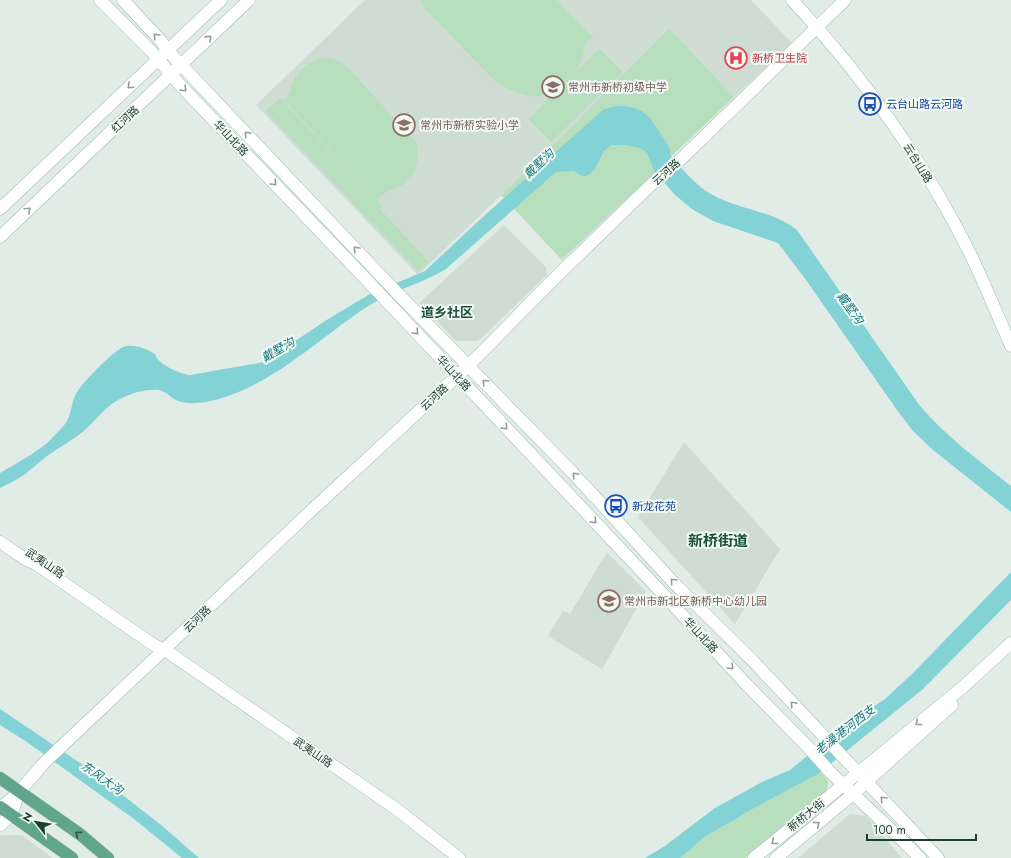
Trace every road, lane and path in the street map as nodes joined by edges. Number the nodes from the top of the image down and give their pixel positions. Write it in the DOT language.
graph roads {
  1 [pos="100,0"];
  2 [pos="123,0"];
  3 [pos="221,0"];
  4 [pos="249,0"];
  5 [pos="792,0"];
  6 [pos="845,0"];
  7 [pos="816,27"];
  8 [pos="168,51"];
  9 [pos="158,59"];
  10 [pos="181,65"];
  11 [pos="171,74"];
  12 [pos="0,209"];
  13 [pos="0,237"];
  14 [pos="1011,346"];
  15 [pos="469,365"];
  16 [pos="457,376"];
  17 [pos="0,535"];
  18 [pos="0,542"];
  19 [pos="1011,643"];
  20 [pos="165,650"];
  21 [pos="1011,652"];
  22 [pos="858,772"];
  23 [pos="0,778"];
  24 [pos="867,781"];
  25 [pos="843,785"];
  26 [pos="19,792"];
  27 [pos="853,794"];
  28 [pos="0,807"];
  29 [pos="11,815"];
  30 [pos="0,825"];
  31 [pos="72,858"];
  32 [pos="108,858"];
  33 [pos="459,858"];
  34 [pos="754,858"];
  35 [pos="776,858"];
  36 [pos="920,858"];
  37 [pos="938,858"];
  1 -- 9 [label="street, 华山北路"];
  8 -- 2 [label="street, 华山北路, one-way"];
  3 -- 8 [label="street, 红河路"];
  10 -- 4 [label="street, 红河路, one-way"];
  5 -- 7 [label="street, 云台山路"];
  6 -- 7 [label="street, 云河路"];
  7 -- 14 [label="street, 云台山路"];
  7 -- 15 [label="street, 云河路"];
  8 -- 9 [label="street, 红河路"];
  8 -- 10 [label="street, 华山北路"];
  9 -- 11 [label="street, 华山北路"];
  9 -- 12 [label="street, 红河路, one-way"];
  10 -- 11 [label="street, 红河路"];
  15 -- 10 [label="street, 华山北路, one-way"];
  13 -- 11 [label="street, 红河路, one-way"];
  11 -- 16 [label="street, 华山北路, one-way"];
  15 -- 16 [label="street, 云河路"];
  22 -- 15 [label="street, 华山北路, one-way"];
  16 -- 20 [label="street, 云河路"];
  16 -- 25 [label="street, 华山北路, one-way"];
  17 -- 20 [label="street, 武夷山路"];
  18 -- 20 [label="street, 武夷山路"];
  19 -- 22 [label="street, 新桥大街, one-way"];
  20 -- 26 [label="street, 云河路"];
  20 -- 33 [label="street, 武夷山路"];
  21 -- 24 [label="street, 新桥大街"];
  22 -- 24 [label="street"];
  22 -- 25 [label="street, 新桥大街"];
  23 -- 26 [label="main road"];
  24 -- 27 [label="street, 新桥大街"];
  37 -- 24 [label="street, one-way"];
  25 -- 27 [label="street"];
  25 -- 34 [label="street, 新桥大街, one-way"];
  26 -- 28 [label="street, 云河路"];
  26 -- 29 [label="street, 云河路"];
  32 -- 26 [label="main road, one-way"];
  35 -- 27 [label="street, 新桥大街, one-way"];
  27 -- 36 [label="street"];
  28 -- 29 [label="main road"];
  29 -- 30 [label="street, 云河路"];
  29 -- 31 [label="main road"];
}
